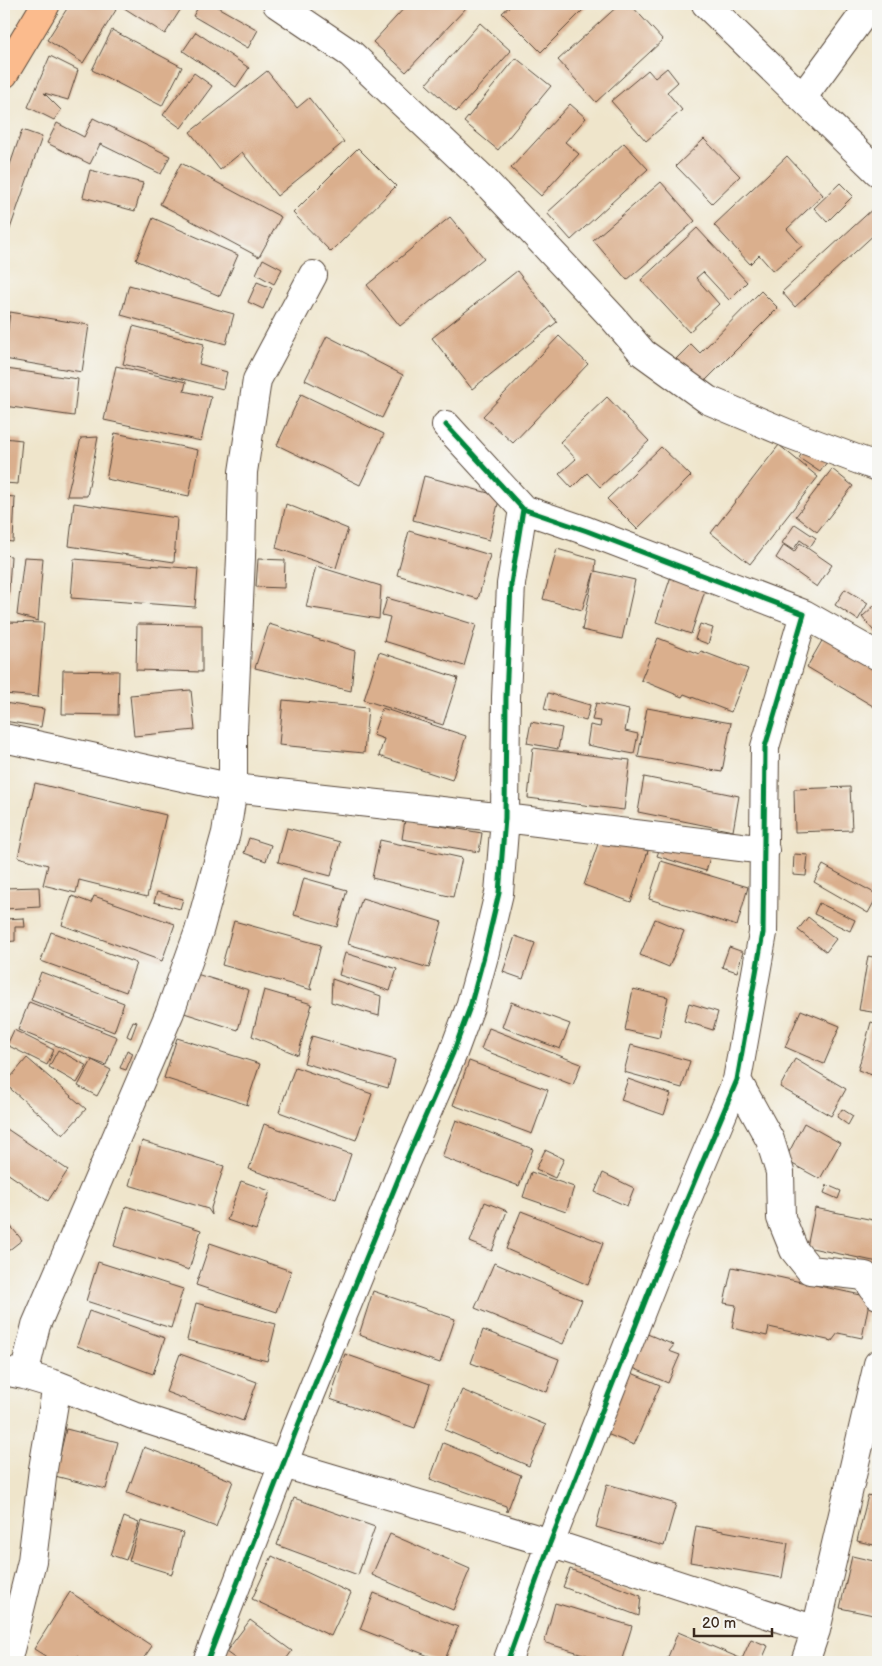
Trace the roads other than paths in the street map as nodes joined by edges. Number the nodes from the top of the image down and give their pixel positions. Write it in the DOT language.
graph roads {
  1 [pos="46,4"];
  2 [pos="277,4"];
  3 [pos="706,4"];
  4 [pos="871,4"];
  5 [pos="4,74"];
  6 [pos="802,98"];
  7 [pos="878,172"];
  8 [pos="313,275"];
  9 [pos="446,425"];
  10 [pos="878,467"];
  11 [pos="523,509"];
  12 [pos="804,614"];
  13 [pos="878,656"];
  14 [pos="4,738"];
  15 [pos="233,788"];
  16 [pos="505,818"];
  17 [pos="764,850"];
  18 [pos="737,1080"];
  19 [pos="878,1295"];
  20 [pos="878,1364"];
  21 [pos="14,1373"];
  22 [pos="57,1386"];
  23 [pos="284,1464"];
  24 [pos="550,1542"];
  25 [pos="816,1630"];
  26 [pos="7,1662"];
  27 [pos="206,1662"];
  28 [pos="507,1662"];
  29 [pos="805,1662"];
  1 -- 5 [label="main road"];
  2 -- 10 [label="street"];
  3 -- 6 [label="street"];
  4 -- 6 [label="street"];
  6 -- 7 [label="street"];
  8 -- 15 [label="street"];
  9 -- 11 [label="street"];
  11 -- 12 [label="street"];
  11 -- 16 [label="street"];
  12 -- 13 [label="street"];
  12 -- 17 [label="street"];
  14 -- 15 [label="street"];
  15 -- 16 [label="street"];
  15 -- 21 [label="street"];
  16 -- 17 [label="street"];
  16 -- 23 [label="street"];
  17 -- 18 [label="street"];
  18 -- 19 [label="street"];
  18 -- 24 [label="street"];
  20 -- 25 [label="street"];
  21 -- 22 [label="street"];
  22 -- 23 [label="street"];
  22 -- 26 [label="street"];
  23 -- 24 [label="street"];
  23 -- 27 [label="street"];
  24 -- 25 [label="street"];
  24 -- 28 [label="street"];
  25 -- 29 [label="street"];
}
